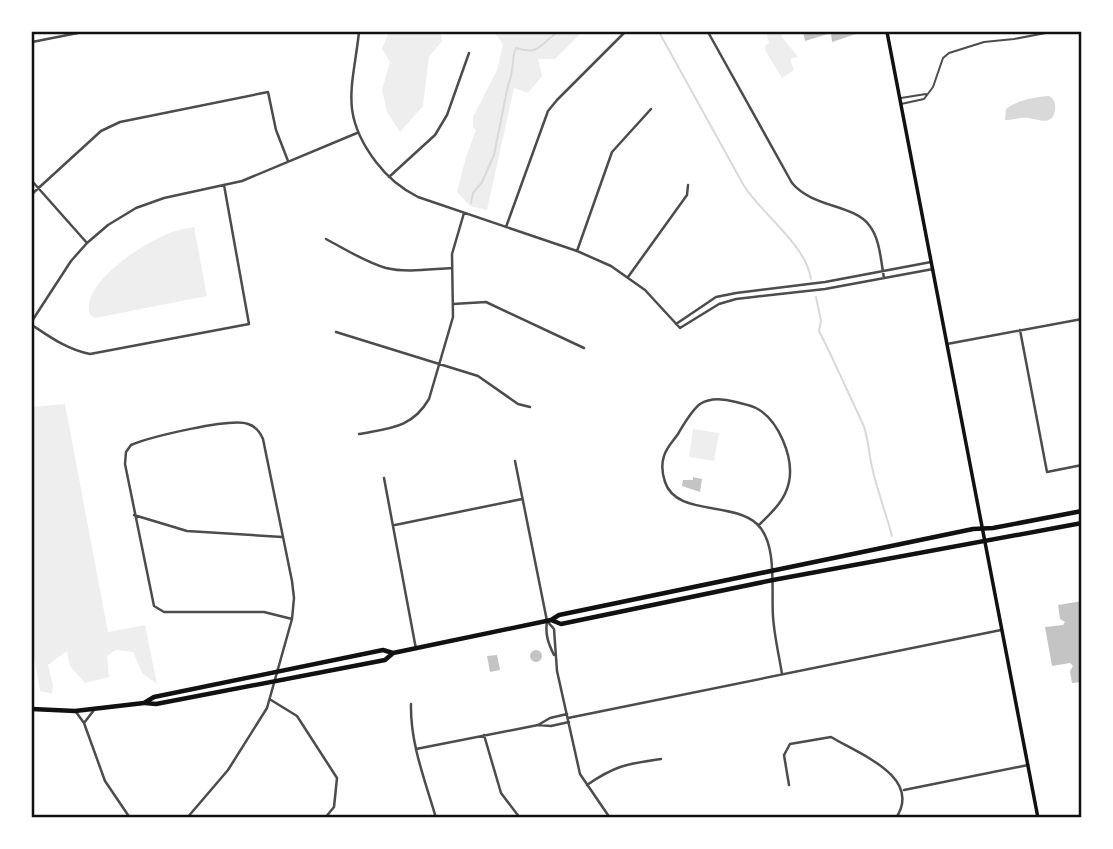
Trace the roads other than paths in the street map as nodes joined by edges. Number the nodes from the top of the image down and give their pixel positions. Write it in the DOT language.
graph roads {
  1 [pos="83,32"];
  2 [pos="359,32"];
  3 [pos="625,32"];
  4 [pos="708,32"];
  5 [pos="887,32"];
  6 [pos="1051,32"];
  7 [pos="32,42"];
  8 [pos="469,54"];
  9 [pos="927,94"];
  10 [pos="900,98"];
  11 [pos="901,104"];
  12 [pos="651,109"];
  13 [pos="357,133"];
  14 [pos="289,161"];
  15 [pos="389,177"];
  16 [pos="32,181"];
  17 [pos="224,185"];
  18 [pos="688,185"];
  19 [pos="37,188"];
  20 [pos="32,194"];
  21 [pos="464,213"];
  22 [pos="506,228"];
  23 [pos="326,239"];
  24 [pos="87,243"];
  25 [pos="577,251"];
  26 [pos="932,261"];
  27 [pos="452,268"];
  28 [pos="933,269"];
  29 [pos="883,272"];
  30 [pos="628,277"];
  31 [pos="884,278"];
  32 [pos="453,304"];
  33 [pos="1082,318"];
  34 [pos="32,323"];
  35 [pos="676,324"];
  36 [pos="1020,330"];
  37 [pos="337,332"];
  38 [pos="947,344"];
  39 [pos="584,348"];
  40 [pos="440,364"];
  41 [pos="530,407"];
  42 [pos="359,434"];
  43 [pos="515,460"];
  44 [pos="1082,465"];
  45 [pos="384,478"];
  46 [pos="522,499"];
  47 [pos="1082,510"];
  48 [pos="134,515"];
  49 [pos="1082,523"];
  50 [pos="395,525"];
  51 [pos="759,525"];
  52 [pos="983,528"];
  53 [pos="282,537"];
  54 [pos="985,540"];
  55 [pos="772,570"];
  56 [pos="773,580"];
  57 [pos="292,619"];
  58 [pos="549,621"];
  59 [pos="1001,630"];
  60 [pos="416,649"];
  61 [pos="393,653"];
  62 [pos="554,655"];
  63 [pos="278,672"];
  64 [pos="782,674"];
  65 [pos="275,681"];
  66 [pos="271,700"];
  67 [pos="145,703"];
  68 [pos="411,704"];
  69 [pos="32,709"];
  70 [pos="94,710"];
  71 [pos="75,711"];
  72 [pos="568,718"];
  73 [pos="84,723"];
  74 [pos="538,725"];
  75 [pos="484,735"];
  76 [pos="416,749"];
  77 [pos="661,759"];
  78 [pos="1028,765"];
  79 [pos="789,785"];
  80 [pos="587,786"];
  81 [pos="903,790"];
  82 [pos="130,817"];
  83 [pos="187,817"];
  84 [pos="326,817"];
  85 [pos="436,817"];
  86 [pos="520,817"];
  87 [pos="610,817"];
  88 [pos="896,817"];
  89 [pos="1038,817"];
  1 -- 7 [label="street"];
  2 -- 13 [label="street"];
  3 -- 22 [label="street"];
  4 -- 29 [label="street"];
  5 -- 10 [label="main road"];
  6 -- 9 [label="lane"];
  8 -- 15 [label="street"];
  9 -- 10 [label="lane"];
  9 -- 11 [label="lane"];
  10 -- 11 [label="main road"];
  11 -- 26 [label="main road"];
  12 -- 25 [label="street"];
  13 -- 14 [label="street"];
  13 -- 15 [label="street"];
  14 -- 17 [label="street"];
  14 -- 19 [label="street"];
  15 -- 21 [label="street"];
  16 -- 19 [label="street"];
  17 -- 24 [label="street"];
  17 -- 34 [label="street"];
  18 -- 30 [label="street"];
  19 -- 20 [label="street"];
  19 -- 24 [label="street"];
  21 -- 22 [label="street"];
  21 -- 27 [label="street"];
  22 -- 25 [label="street"];
  23 -- 27 [label="street"];
  24 -- 34 [label="street"];
  25 -- 30 [label="street"];
  26 -- 28 [label="main road"];
  26 -- 29 [label="street"];
  27 -- 32 [label="street"];
  28 -- 31 [label="street"];
  28 -- 38 [label="main road"];
  29 -- 31 [label="street"];
  29 -- 35 [label="street"];
  30 -- 35 [label="street"];
  31 -- 35 [label="street"];
  32 -- 39 [label="street"];
  32 -- 40 [label="street"];
  33 -- 36 [label="street"];
  36 -- 38 [label="street"];
  36 -- 44 [label="street"];
  37 -- 40 [label="street"];
  38 -- 52 [label="main road"];
  40 -- 41 [label="street"];
  40 -- 42 [label="street"];
  43 -- 46 [label="street"];
  45 -- 50 [label="street"];
  46 -- 50 [label="street"];
  46 -- 58 [label="street"];
  47 -- 52 [label="main road"];
  48 -- 53 [label="street"];
  48 -- 53 [label="street"];
  48 -- 57 [label="street"];
  49 -- 54 [label="main road"];
  50 -- 60 [label="street"];
  51 -- 51 [label="street"];
  51 -- 55 [label="street"];
  52 -- 54 [label="main road"];
  52 -- 55 [label="main road"];
  53 -- 57 [label="street"];
  54 -- 56 [label="main road"];
  54 -- 59 [label="main road"];
  55 -- 56 [label="street"];
  55 -- 58 [label="main road"];
  56 -- 58 [label="main road"];
  56 -- 64 [label="street"];
  57 -- 63 [label="street"];
  58 -- 60 [label="main road"];
  58 -- 62 [label="street"];
  58 -- 62 [label="street"];
  59 -- 64 [label="street"];
  59 -- 78 [label="main road"];
  60 -- 61 [label="main road"];
  61 -- 63 [label="main road"];
  61 -- 65 [label="main road"];
  62 -- 72 [label="street"];
  63 -- 65 [label="street"];
  63 -- 67 [label="main road"];
  64 -- 72 [label="street"];
  65 -- 66 [label="street"];
  65 -- 67 [label="main road"];
  66 -- 83 [label="street"];
  66 -- 84 [label="street"];
  67 -- 70 [label="main road"];
  68 -- 76 [label="street"];
  69 -- 71 [label="main road"];
  70 -- 71 [label="main road"];
  70 -- 73 [label="street"];
  71 -- 73 [label="street"];
  72 -- 74 [label="street"];
  72 -- 74 [label="street"];
  72 -- 80 [label="street"];
  73 -- 82 [label="street"];
  74 -- 75 [label="street"];
  75 -- 76 [label="street"];
  75 -- 86 [label="street"];
  76 -- 85 [label="street"];
  77 -- 80 [label="street"];
  78 -- 81 [label="street"];
  78 -- 89 [label="main road"];
  79 -- 81 [label="street"];
  80 -- 87 [label="street"];
  81 -- 88 [label="street"];
}
